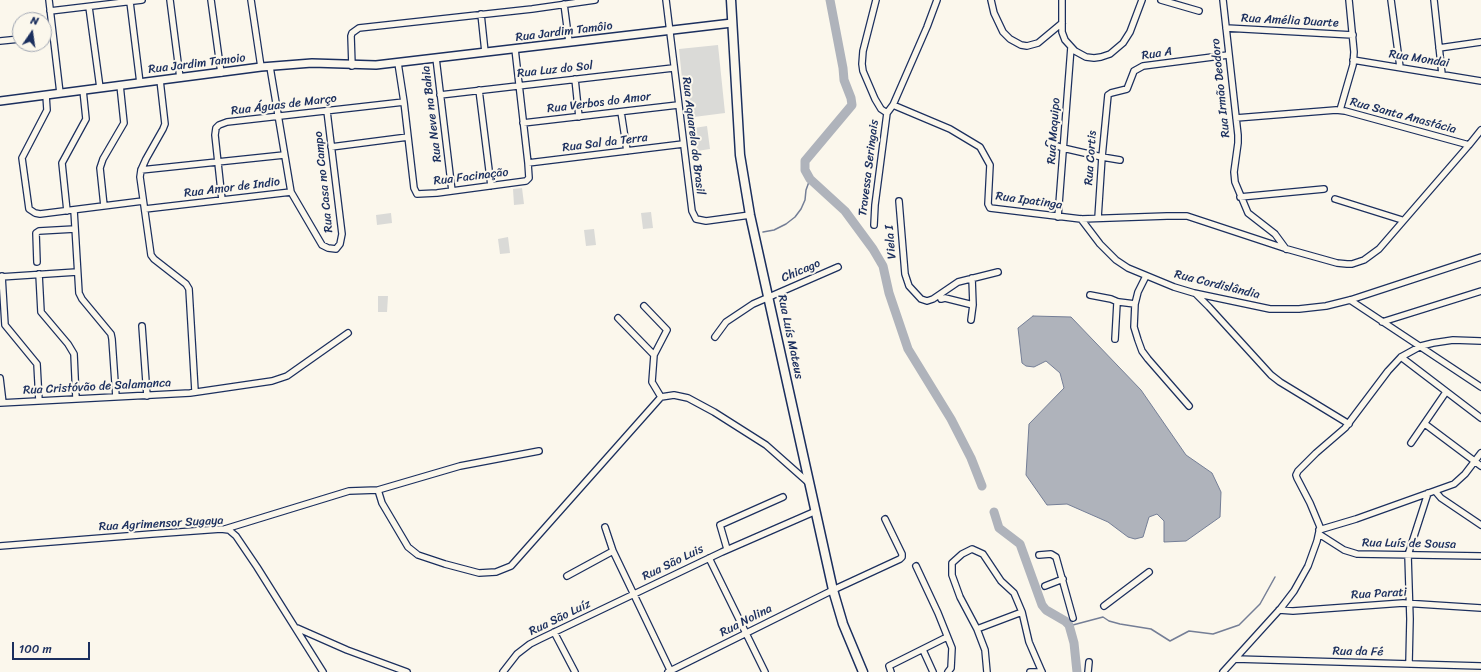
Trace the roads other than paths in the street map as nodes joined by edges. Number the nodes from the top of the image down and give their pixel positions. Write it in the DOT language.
graph roads {
  1 [pos="49,0"];
  2 [pos="142,0"];
  3 [pos="170,0"];
  4 [pos="211,0"];
  5 [pos="252,0"];
  6 [pos="596,0"];
  7 [pos="666,0"];
  8 [pos="731,0"];
  9 [pos="876,0"];
  10 [pos="937,0"];
  11 [pos="991,0"];
  12 [pos="1062,0"];
  13 [pos="1142,0"];
  14 [pos="1161,0"];
  15 [pos="1223,0"];
  16 [pos="1348,0"];
  17 [pos="1391,0"];
  18 [pos="1434,0"];
  19 [pos="130,2"];
  20 [pos="564,4"];
  21 [pos="89,7"];
  22 [pos="1199,11"];
  23 [pos="50,12"];
  24 [pos="481,14"];
  25 [pos="732,23"];
  26 [pos="1062,23"];
  27 [pos="52,27"];
  28 [pos="1226,28"];
  29 [pos="670,30"];
  30 [pos="53,34"];
  31 [pos="1353,35"];
  32 [pos="12,40"];
  33 [pos="0,41"];
  34 [pos="569,42"];
  35 [pos="1481,42"];
  36 [pos="1071,47"];
  37 [pos="1439,48"];
  38 [pos="515,49"];
  39 [pos="485,52"];
  40 [pos="1228,55"];
  41 [pos="436,58"];
  42 [pos="1354,60"];
  43 [pos="398,63"];
  44 [pos="352,66"];
  45 [pos="270,67"];
  46 [pos="1400,67"];
  47 [pos="261,68"];
  48 [pos="674,68"];
  49 [pos="221,72"];
  50 [pos="1442,74"];
  51 [pos="180,78"];
  52 [pos="160,80"];
  53 [pos="575,80"];
  54 [pos="1481,81"];
  55 [pos="140,83"];
  56 [pos="120,85"];
  57 [pos="518,86"];
  58 [pos="100,88"];
  59 [pos="83,90"];
  60 [pos="479,90"];
  61 [pos="60,93"];
  62 [pos="46,95"];
  63 [pos="440,95"];
  64 [pos="1107,98"];
  65 [pos="0,101"];
  66 [pos="404,102"];
  67 [pos="678,105"];
  68 [pos="893,105"];
  69 [pos="1340,110"];
  70 [pos="328,111"];
  71 [pos="621,112"];
  72 [pos="887,113"];
  73 [pos="278,116"];
  74 [pos="579,117"];
  75 [pos="1236,118"];
  76 [pos="523,124"];
  77 [pos="1481,130"];
  78 [pos="408,137"];
  79 [pos="1049,143"];
  80 [pos="684,144"];
  81 [pos="1469,145"];
  82 [pos="331,147"];
  83 [pos="1063,148"];
  84 [pos="627,151"];
  85 [pos="284,155"];
  86 [pos="1102,158"];
  87 [pos="1120,160"];
  88 [pos="218,162"];
  89 [pos="528,163"];
  90 [pos="141,170"];
  91 [pos="490,186"];
  92 [pos="1324,189"];
  93 [pos="452,191"];
  94 [pos="291,192"];
  95 [pos="1240,197"];
  96 [pos="1335,199"];
  97 [pos="222,200"];
  98 [pos="143,201"];
  99 [pos="899,201"];
  100 [pos="104,206"];
  101 [pos="74,210"];
  102 [pos="145,210"];
  103 [pos="67,211"];
  104 [pos="750,215"];
  105 [pos="1058,217"];
  106 [pos="1098,218"];
  107 [pos="1081,219"];
  108 [pos="1402,220"];
  109 [pos="874,225"];
  110 [pos="75,229"];
  111 [pos="1287,249"];
  112 [pos="1481,257"];
  113 [pos="37,262"];
  114 [pos="838,267"];
  115 [pos="77,272"];
  116 [pos="998,272"];
  117 [pos="39,274"];
  118 [pos="1146,276"];
  119 [pos="1,277"];
  120 [pos="972,278"];
  121 [pos="1481,291"];
  122 [pos="1194,293"];
  123 [pos="1090,295"];
  124 [pos="769,297"];
  125 [pos="941,299"];
  126 [pos="1350,300"];
  127 [pos="1118,302"];
  128 [pos="1135,304"];
  129 [pos="973,305"];
  130 [pos="644,306"];
  131 [pos="618,318"];
  132 [pos="971,320"];
  133 [pos="1382,322"];
  134 [pos="142,326"];
  135 [pos="348,333"];
  136 [pos="715,337"];
  137 [pos="1115,339"];
  138 [pos="1481,340"];
  139 [pos="1421,346"];
  140 [pos="654,354"];
  141 [pos="1401,357"];
  142 [pos="0,378"];
  143 [pos="1481,387"];
  144 [pos="195,391"];
  145 [pos="1446,392"];
  146 [pos="147,396"];
  147 [pos="116,397"];
  148 [pos="661,397"];
  149 [pos="76,399"];
  150 [pos="39,401"];
  151 [pos="1,403"];
  152 [pos="1189,406"];
  153 [pos="1481,418"];
  154 [pos="1348,424"];
  155 [pos="1425,424"];
  156 [pos="1411,443"];
  157 [pos="538,451"];
  158 [pos="1481,453"];
  159 [pos="1474,462"];
  160 [pos="1481,466"];
  161 [pos="810,485"];
  162 [pos="378,490"];
  163 [pos="1435,491"];
  164 [pos="1428,493"];
  165 [pos="783,497"];
  166 [pos="816,511"];
  167 [pos="884,519"];
  168 [pos="1481,524"];
  169 [pos="605,527"];
  170 [pos="224,529"];
  171 [pos="1319,532"];
  172 [pos="0,546"];
  173 [pos="724,550"];
  174 [pos="613,551"];
  175 [pos="1039,555"];
  176 [pos="1408,555"];
  177 [pos="1481,556"];
  178 [pos="709,558"];
  179 [pos="916,566"];
  180 [pos="1149,572"];
  181 [pos="567,576"];
  182 [pos="1062,578"];
  183 [pos="1045,586"];
  184 [pos="833,590"];
  185 [pos="634,594"];
  186 [pos="1410,603"];
  187 [pos="1104,606"];
  188 [pos="1481,608"];
  189 [pos="1279,610"];
  190 [pos="1022,612"];
  191 [pos="1073,618"];
  192 [pos="296,628"];
  193 [pos="977,629"];
  194 [pos="554,632"];
  195 [pos="747,633"];
  196 [pos="948,637"];
  197 [pos="923,650"];
  198 [pos="1235,659"];
  199 [pos="1089,662"];
  200 [pos="1409,663"];
  201 [pos="1481,666"];
  202 [pos="392,670"];
  203 [pos="323,672"];
  204 [pos="407,672"];
  205 [pos="503,672"];
  206 [pos="575,672"];
  207 [pos="670,672"];
  208 [pos="765,672"];
  209 [pos="863,672"];
  210 [pos="891,672"];
  211 [pos="933,672"];
  212 [pos="948,672"];
  213 [pos="987,672"];
  214 [pos="1030,672"];
  215 [pos="1042,672"];
  216 [pos="1088,672"];
  217 [pos="1223,672"];
  1 -- 23 [label="street"];
  2 -- 19 [label="street"];
  3 -- 51 [label="street"];
  4 -- 49 [label="street"];
  5 -- 47 [label="street"];
  6 -- 20 [label="street"];
  7 -- 29 [label="street, Rua Aquarela do Brasil"];
  8 -- 25 [label="main road, Rua Luís Mateus"];
  9 -- 72 [label="street"];
  10 -- 68 [label="street"];
  11 -- 26 [label="street"];
  12 -- 26 [label="street"];
  13 -- 36 [label="street"];
  14 -- 22 [label="street"];
  15 -- 28 [label="street, Rua Irmão Deodoro"];
  16 -- 31 [label="street"];
  17 -- 46 [label="street"];
  18 -- 37 [label="street"];
  19 -- 21 [label="street"];
  19 -- 55 [label="street"];
  20 -- 24 [label="street"];
  20 -- 34 [label="street"];
  21 -- 23 [label="street"];
  21 -- 58 [label="street"];
  24 -- 39 [label="street"];
  24 -- 44 [label="street"];
  25 -- 29 [label="street, Rua Jardim Tamôio"];
  25 -- 104 [label="main road, Rua Luís Mateus"];
  26 -- 36 [label="street"];
  27 -- 30 [label="street"];
  28 -- 31 [label="street, Rua Amélia Duarte"];
  28 -- 40 [label="street, Rua Irmão Deodoro"];
  29 -- 34 [label="street, Rua Jardim Tamôio"];
  29 -- 48 [label="street, Rua Aquarela do Brasil"];
  30 -- 61 [label="street"];
  31 -- 42 [label="street"];
  32 -- 33 [label="street"];
  34 -- 38 [label="street, Rua Jardim Tamôio"];
  35 -- 37 [label="street"];
  36 -- 83 [label="street, Rua Maquipo"];
  37 -- 50 [label="street"];
  38 -- 39 [label="street, Rua Jardim Tamôio"];
  38 -- 57 [label="street, Rua Facinação"];
  39 -- 41 [label="street, Rua Jardim Tamôio"];
  40 -- 64 [label="street, Rua A"];
  40 -- 75 [label="street, Rua Irmão Deodoro"];
  41 -- 43 [label="street, Rua Jardim Tamôio"];
  41 -- 63 [label="street, Rua Neve na Bahia"];
  42 -- 46 [label="street, Rua Mondai"];
  42 -- 69 [label="street"];
  43 -- 44 [label="street, Rua Jardim Tamoio"];
  43 -- 66 [label="street, Rua Facinação"];
  44 -- 45 [label="street, Rua Jardim Tamoio"];
  45 -- 47 [label="street, Rua Jardim Tamoio"];
  45 -- 73 [label="street, Rua Amor de Indio"];
  46 -- 50 [label="street, Rua Mondai"];
  47 -- 49 [label="street, Rua Jardim Tamoio"];
  48 -- 53 [label="street, Rua Luz do Sol"];
  48 -- 67 [label="street, Rua Aquarela do Brasil"];
  49 -- 51 [label="street, Rua Jardim Tamoio"];
  50 -- 54 [label="street, Rua Mondai"];
  51 -- 52 [label="street, Rua Jardim Tamoio"];
  52 -- 55 [label="street, Rua Jardim Tamoio"];
  52 -- 90 [label="street"];
  53 -- 57 [label="street, Rua Luz do Sol"];
  53 -- 74 [label="street"];
  55 -- 56 [label="street, Rua Jardim Tamoio"];
  56 -- 58 [label="street, Rua Jardim Tamoio"];
  56 -- 100 [label="street"];
  57 -- 60 [label="street, Rua Luz do Sol"];
  57 -- 76 [label="street, Rua Facinação"];
  58 -- 59 [label="street, Rua Jardim Tamoio"];
  59 -- 61 [label="street, Rua Jardim Tamoio"];
  59 -- 103 [label="street"];
  60 -- 63 [label="street, Rua Luz do Sol"];
  60 -- 91 [label="street"];
  61 -- 62 [label="street, Rua Jardim Tamoio"];
  62 -- 65 [label="street, Rua Jardim Tamoio"];
  62 -- 103 [label="street"];
  63 -- 93 [label="street, Rua Neve na Bahia"];
  64 -- 86 [label="street, Rua Cortis"];
  66 -- 70 [label="street, Rua Águas de Março"];
  66 -- 78 [label="street, Rua Facinação"];
  67 -- 71 [label="street, Rua Verbos do Amor"];
  67 -- 80 [label="street, Rua Aquarela do Brasil"];
  68 -- 72 [label="street"];
  68 -- 105 [label="street, Rua Ipatinga"];
  69 -- 75 [label="street, Rua Santa Anastácia"];
  69 -- 81 [label="street, Rua Santa Anastácia"];
  70 -- 73 [label="street, Rua Águas de Março"];
  70 -- 82 [label="street, Rua Casa no Campo"];
  71 -- 74 [label="street, Rua Verbos do Amor"];
  71 -- 84 [label="street"];
  72 -- 109 [label="street, Travessa Seringais"];
  73 -- 85 [label="street, Rua Amor de Indio"];
  73 -- 88 [label="street, Rua Águas de Março"];
  74 -- 76 [label="street, Rua Verbos do Amor"];
  75 -- 95 [label="street, Rua Irmão Deodoro"];
  76 -- 89 [label="street, Rua Facinação"];
  77 -- 81 [label="street, Rua Ipatinga"];
  78 -- 82 [label="street"];
  78 -- 93 [label="street, Rua Facinação"];
  79 -- 83 [label="street"];
  80 -- 84 [label="street, Rua Sal da Terra"];
  80 -- 104 [label="street, Rua Aquarela do Brasil"];
  81 -- 108 [label="street, Rua Ipatinga"];
  82 -- 94 [label="street, Rua Casa no Campo"];
  83 -- 86 [label="street"];
  83 -- 105 [label="street, Rua Maquipo"];
  84 -- 89 [label="street, Rua Sal da Terra"];
  85 -- 88 [label="street"];
  85 -- 94 [label="street, Rua Amor de Indio"];
  86 -- 87 [label="street"];
  86 -- 106 [label="street, Rua Cortis"];
  88 -- 90 [label="street"];
  88 -- 97 [label="street, Rua Águas de Março"];
  89 -- 91 [label="street, Rua Facinação"];
  90 -- 98 [label="street"];
  91 -- 93 [label="street, Rua Facinação"];
  92 -- 95 [label="street"];
  94 -- 97 [label="street, Rua Amor de Indio"];
  95 -- 111 [label="street, Rua Irmão Deodoro"];
  96 -- 108 [label="street"];
  97 -- 102 [label="street, Rua Amor de Indio"];
  98 -- 100 [label="street"];
  98 -- 102 [label="street"];
  99 -- 120 [label="street, Viela I"];
  100 -- 101 [label="street"];
  101 -- 103 [label="street"];
  101 -- 110 [label="street"];
  102 -- 144 [label="street"];
  104 -- 124 [label="main road, Rua Luís Mateus"];
  105 -- 107 [label="street, Rua Ipatinga"];
  106 -- 107 [label="street, Rua Ipatinga"];
  106 -- 111 [label="street, Rua Ipatinga"];
  107 -- 118 [label="street, Rua Cordislândia"];
  108 -- 111 [label="street, Rua Ipatinga"];
  110 -- 113 [label="street"];
  110 -- 115 [label="street"];
  112 -- 126 [label="street, Rua Cordislândia"];
  114 -- 124 [label="street, Chicago"];
  115 -- 117 [label="street"];
  115 -- 147 [label="street"];
  116 -- 120 [label="street"];
  117 -- 119 [label="street"];
  117 -- 149 [label="street"];
  118 -- 122 [label="street, Rua Cordislândia"];
  118 -- 128 [label="street"];
  119 -- 150 [label="street"];
  120 -- 129 [label="street"];
  121 -- 133 [label="street"];
  122 -- 126 [label="street, Rua Cordislândia"];
  122 -- 154 [label="street"];
  123 -- 127 [label="street"];
  124 -- 136 [label="street, Chicago"];
  124 -- 161 [label="main road, Rua Luís Mateus"];
  125 -- 129 [label="street"];
  126 -- 133 [label="street"];
  127 -- 128 [label="street"];
  127 -- 137 [label="street"];
  128 -- 152 [label="street"];
  129 -- 132 [label="street"];
  130 -- 140 [label="street"];
  131 -- 140 [label="street"];
  133 -- 139 [label="street"];
  134 -- 146 [label="street"];
  135 -- 144 [label="street, Rua Cristóvão de Salamanca"];
  138 -- 139 [label="street"];
  139 -- 141 [label="street"];
  139 -- 143 [label="street"];
  140 -- 148 [label="street"];
  141 -- 145 [label="street"];
  141 -- 154 [label="street"];
  142 -- 151 [label="street"];
  144 -- 146 [label="street, Rua Cristóvão de Salamanca"];
  145 -- 153 [label="street"];
  145 -- 155 [label="street"];
  146 -- 147 [label="street, Rua Cristóvão de Salamanca"];
  147 -- 149 [label="street, Rua Cristóvão de Salamanca"];
  148 -- 161 [label="street"];
  148 -- 162 [label="street"];
  149 -- 150 [label="street, Rua Cristóvão de Salamanca"];
  150 -- 151 [label="street, Rua Cristóvão de Salamanca"];
  154 -- 171 [label="street"];
  155 -- 156 [label="street"];
  155 -- 159 [label="street"];
  157 -- 162 [label="street"];
  158 -- 159 [label="street"];
  159 -- 160 [label="street"];
  159 -- 163 [label="street"];
  161 -- 166 [label="main road, Rua Luís Mateus"];
  162 -- 170 [label="street"];
  163 -- 164 [label="street"];
  163 -- 168 [label="street"];
  164 -- 171 [label="street"];
  164 -- 176 [label="street"];
  165 -- 173 [label="street"];
  166 -- 173 [label="street, Rua São Luis"];
  166 -- 184 [label="main road, Rua Luís Mateus"];
  167 -- 184 [label="street, Rua Nolina"];
  169 -- 174 [label="street"];
  170 -- 172 [label="street, Rua Agrimensor Sugaya"];
  170 -- 192 [label="street, Rua Agrimensor Sugaya"];
  171 -- 176 [label="street, Rua Luís de Sousa"];
  171 -- 189 [label="street"];
  173 -- 178 [label="street, Rua São Luis"];
  174 -- 181 [label="street"];
  174 -- 185 [label="street"];
  175 -- 182 [label="street"];
  176 -- 177 [label="street, Rua Luís de Sousa"];
  176 -- 186 [label="street"];
  178 -- 185 [label="street, Rua São Luis"];
  178 -- 195 [label="street"];
  179 -- 196 [label="street"];
  180 -- 187 [label="street"];
  182 -- 183 [label="street"];
  182 -- 191 [label="street"];
  184 -- 195 [label="street, Rua Nolina"];
  184 -- 209 [label="main road, Rua Luís Mateus"];
  185 -- 194 [label="street, Rua São Luíz"];
  185 -- 207 [label="street"];
  186 -- 188 [label="street, Rua Parati"];
  186 -- 189 [label="street, Rua Parati"];
  186 -- 200 [label="street"];
  189 -- 198 [label="street"];
  190 -- 193 [label="street"];
  190 -- 193 [label="street"];
  190 -- 215 [label="street"];
  192 -- 202 [label="street"];
  192 -- 203 [label="street, Rua Agrimensor Sugaya"];
  193 -- 213 [label="street"];
  194 -- 205 [label="street, Rua São Luíz"];
  194 -- 206 [label="street"];
  195 -- 207 [label="street, Rua Nolina"];
  195 -- 208 [label="street"];
  196 -- 197 [label="street"];
  196 -- 212 [label="street"];
  197 -- 210 [label="street"];
  197 -- 211 [label="street"];
  198 -- 200 [label="street, Rua da Fé"];
  198 -- 217 [label="street"];
  199 -- 216 [label="street"];
  200 -- 201 [label="street, Rua da Fé"];
  202 -- 204 [label="street"];
  214 -- 215 [label="street"];
}
